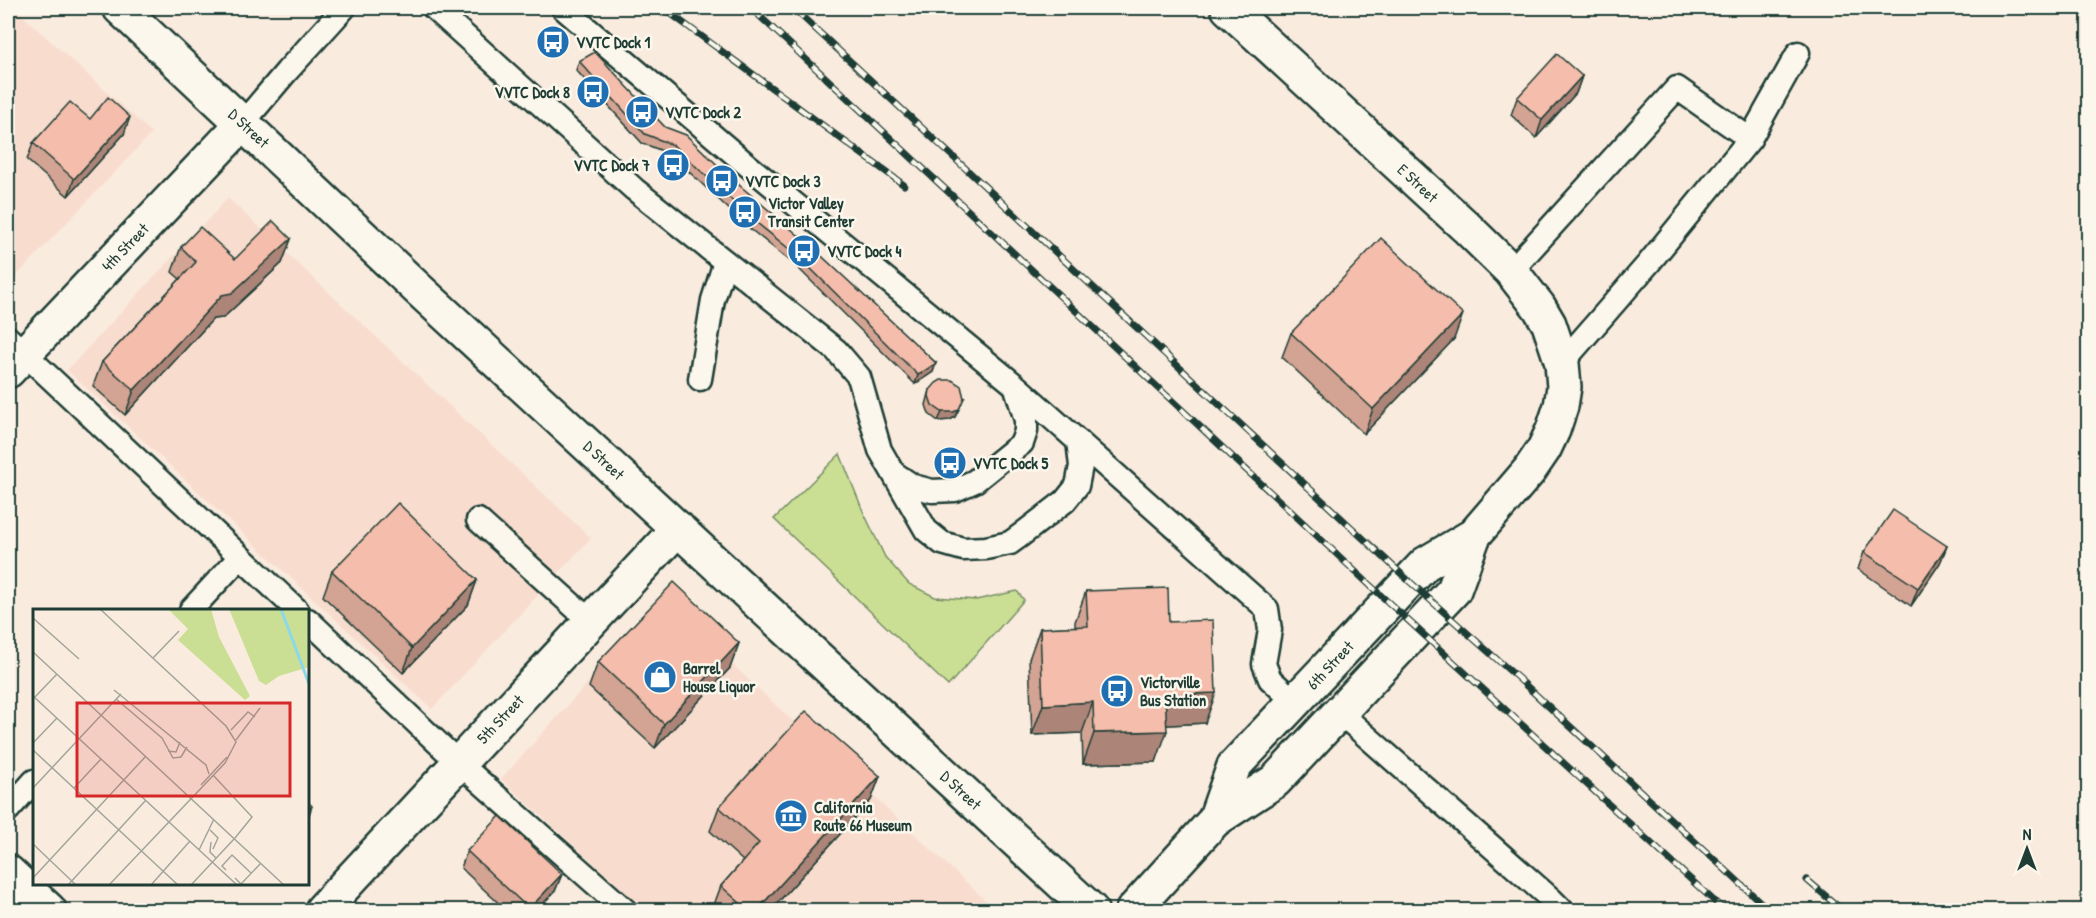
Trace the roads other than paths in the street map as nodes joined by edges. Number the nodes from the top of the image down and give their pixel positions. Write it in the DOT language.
graph roads {
  1 [pos="120,8"];
  2 [pos="344,8"];
  3 [pos="434,8"];
  4 [pos="563,8"];
  5 [pos="1228,8"];
  6 [pos="1798,53"];
  7 [pos="243,123"];
  8 [pos="1750,140"];
  9 [pos="725,262"];
  10 [pos="1511,271"];
  11 [pos="13,354"];
  12 [pos="1563,375"];
  13 [pos="700,379"];
  14 [pos="1016,386"];
  15 [pos="1078,441"];
  16 [pos="893,472"];
  17 [pos="478,520"];
  18 [pos="678,528"];
  19 [pos="1474,535"];
  20 [pos="240,557"];
  21 [pos="192,609"];
  22 [pos="296,609"];
  23 [pos="309,621"];
  24 [pos="590,621"];
  25 [pos="1295,702"];
  26 [pos="1339,712"];
  27 [pos="459,763"];
  28 [pos="33,782"];
  29 [pos="8,810"];
  30 [pos="1215,820"];
  31 [pos="8,872"];
  32 [pos="49,910"];
  33 [pos="322,910"];
  34 [pos="625,910"];
  35 [pos="1091,910"];
  36 [pos="1133,910"];
  37 [pos="1562,910"];
  1 -- 7 [label="street, D Street"];
  2 -- 7 [label="lane"];
  3 -- 9 [label="lane"];
  4 -- 14 [label="lane"];
  5 -- 10 [label="street, E Street"];
  6 -- 8 [label="lane"];
  7 -- 11 [label="street, 4th Street"];
  7 -- 18 [label="street, D Street"];
  8 -- 10 [label="lane"];
  8 -- 12 [label="lane"];
  9 -- 13 [label="lane"];
  9 -- 16 [label="lane"];
  10 -- 12 [label="street, E Street"];
  11 -- 20 [label="lane"];
  12 -- 19 [label="street, 6th Street"];
  14 -- 15 [label="lane"];
  14 -- 16 [label="lane"];
  15 -- 16 [label="lane"];
  15 -- 25 [label="lane"];
  17 -- 24 [label="lane"];
  18 -- 24 [label="street, 5th Street"];
  18 -- 35 [label="street, D Street"];
  19 -- 25 [label="street, 6th Street"];
  19 -- 26 [label="street, 6th Street"];
  20 -- 21 [label="lane"];
  20 -- 22 [label="lane"];
  23 -- 27 [label="lane"];
  24 -- 27 [label="street, 5th Street"];
  25 -- 30 [label="street, 6th Street"];
  26 -- 30 [label="street, 6th Street"];
  26 -- 37 [label="lane"];
  27 -- 33 [label="street, 5th Street"];
  27 -- 34 [label="lane"];
  28 -- 29 [label="lane"];
  30 -- 36 [label="street, 6th Street"];
  31 -- 32 [label="street"];
}
